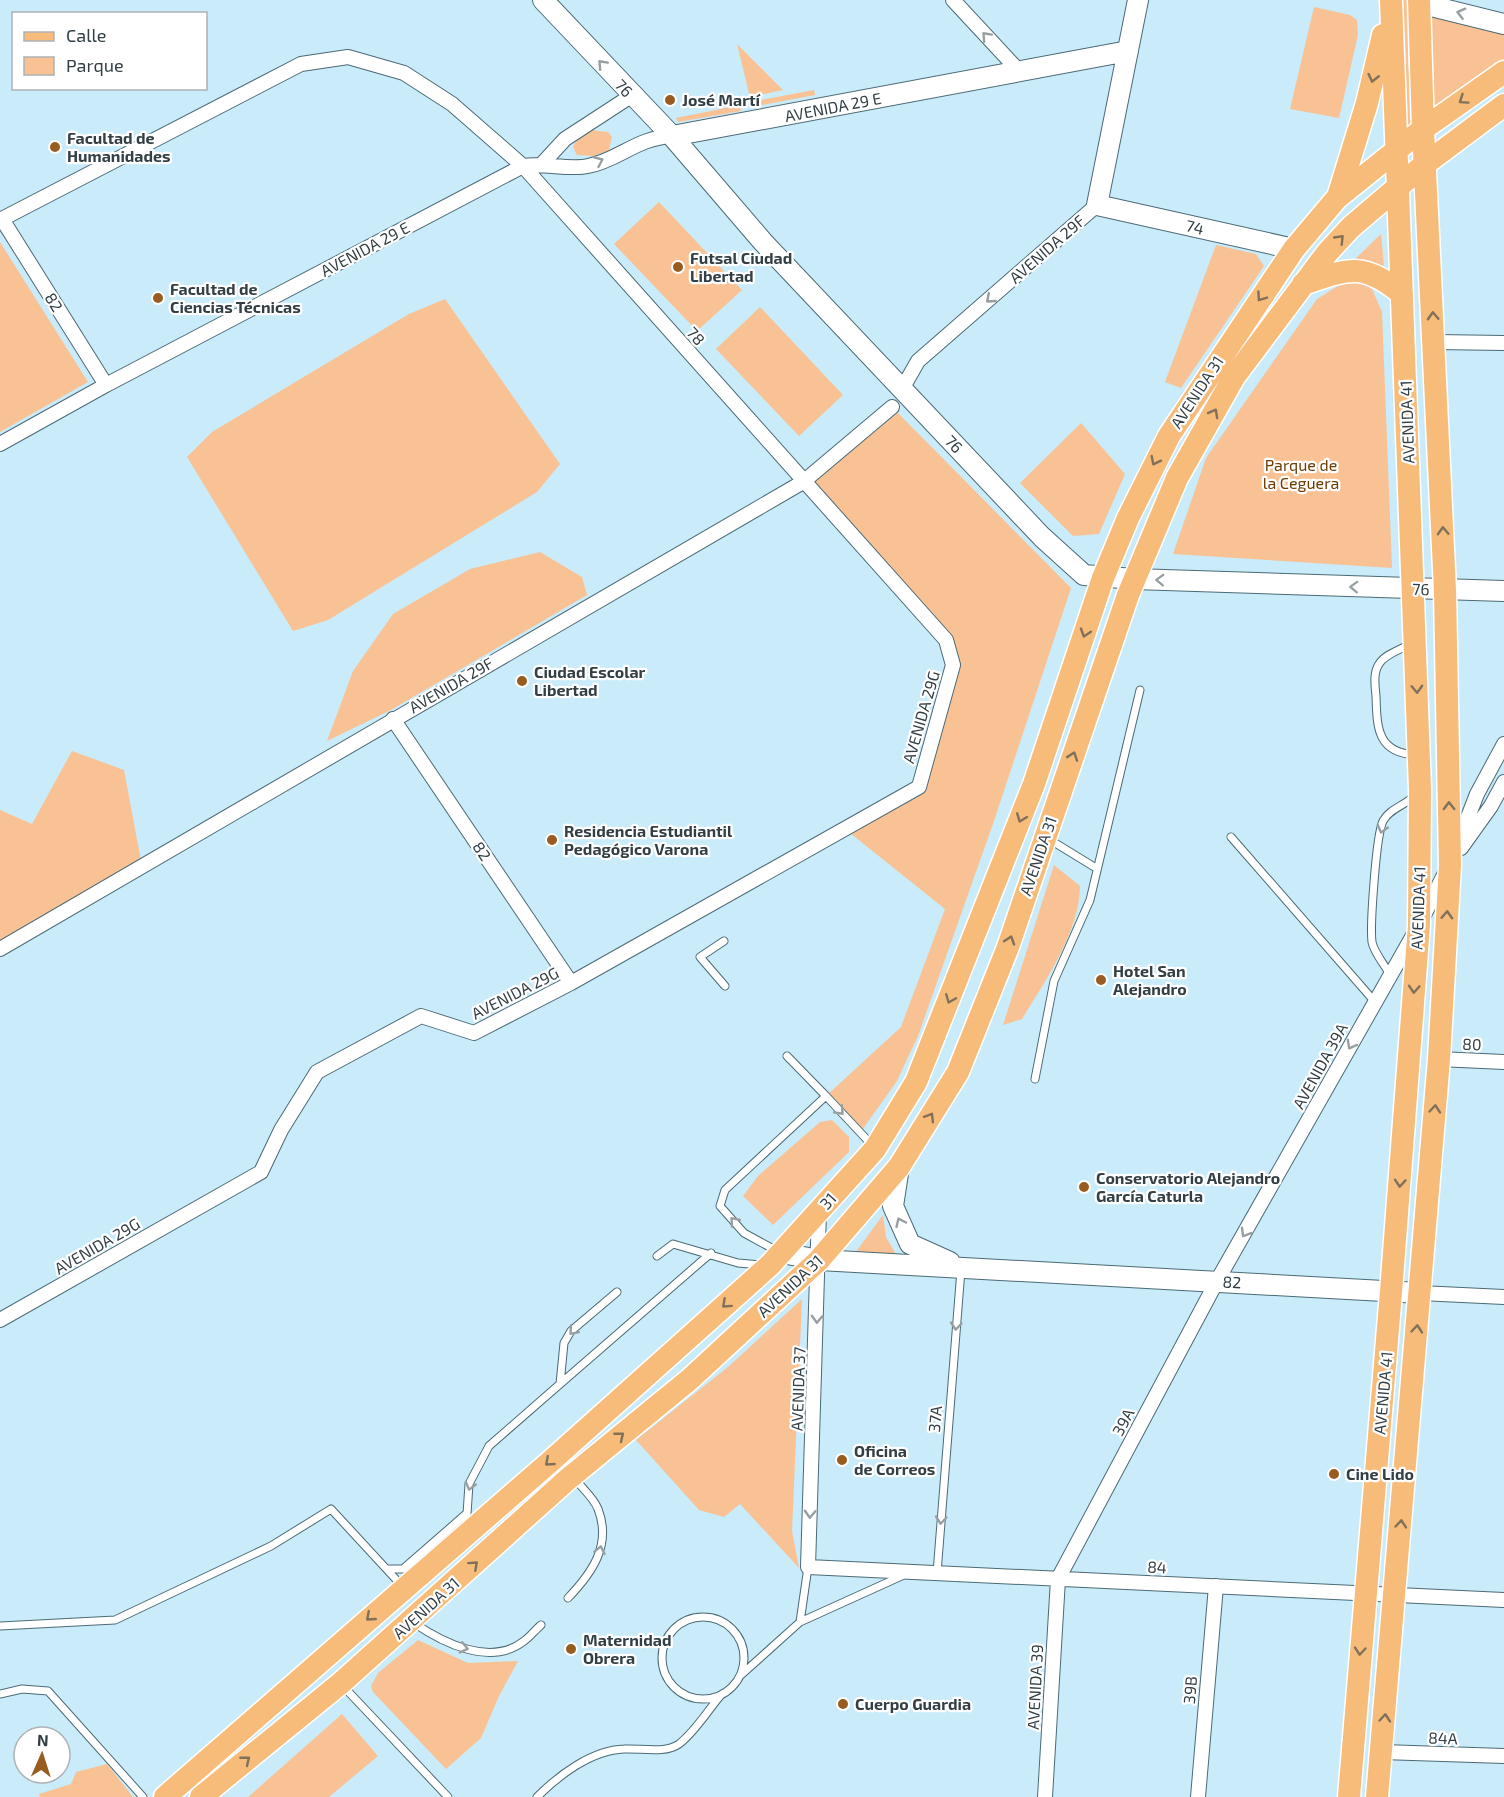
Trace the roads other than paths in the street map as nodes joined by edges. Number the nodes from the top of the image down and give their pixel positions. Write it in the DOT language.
graph roads {
  1 [pos="543,0"];
  2 [pos="953,0"];
  3 [pos="1138,0"];
  4 [pos="1391,0"];
  5 [pos="1419,2"];
  6 [pos="1504,24"];
  7 [pos="1128,51"];
  8 [pos="1019,71"];
  9 [pos="1504,72"];
  10 [pos="631,96"];
  11 [pos="1504,105"];
  12 [pos="1423,129"];
  13 [pos="672,136"];
  14 [pos="1396,150"];
  15 [pos="542,164"];
  16 [pos="1425,164"];
  17 [pos="523,166"];
  18 [pos="1397,186"];
  19 [pos="1337,198"];
  20 [pos="1097,205"];
  21 [pos="1,219"];
  22 [pos="1294,249"];
  23 [pos="1303,284"];
  24 [pos="1402,294"];
  25 [pos="1435,342"];
  26 [pos="1504,343"];
  27 [pos="106,385"];
  28 [pos="902,389"];
  29 [pos="892,407"];
  30 [pos="0,444"];
  31 [pos="803,482"];
  32 [pos="1103,578"];
  33 [pos="1131,587"];
  34 [pos="1413,589"];
  35 [pos="1445,590"];
  36 [pos="1504,591"];
  37 [pos="946,640"];
  38 [pos="1415,642"];
  39 [pos="1140,690"];
  40 [pos="393,719"];
  41 [pos="1504,744"];
  42 [pos="1419,755"];
  43 [pos="1504,782"];
  44 [pos="1420,789"];
  45 [pos="1498,807"];
  46 [pos="1044,836"];
  47 [pos="1231,837"];
  48 [pos="1450,865"];
  49 [pos="1096,868"];
  50 [pos="1419,925"];
  51 [pos="724,941"];
  52 [pos="0,949"];
  53 [pos="1390,975"];
  54 [pos="572,983"];
  55 [pos="725,986"];
  56 [pos="1375,1002"];
  57 [pos="787,1056"];
  58 [pos="1439,1059"];
  59 [pos="1504,1062"];
  60 [pos="1035,1079"];
  61 [pos="826,1096"];
  62 [pos="875,1149"];
  63 [pos="899,1167"];
  64 [pos="819,1211"];
  65 [pos="711,1253"];
  66 [pos="657,1256"];
  67 [pos="776,1259"];
  68 [pos="819,1260"];
  69 [pos="961,1267"];
  70 [pos="1217,1281"];
  71 [pos="617,1292"];
  72 [pos="1392,1292"];
  73 [pos="1420,1293"];
  74 [pos="1504,1297"];
  75 [pos="0,1320"];
  76 [pos="560,1384"];
  77 [pos="573,1475"];
  78 [pos="466,1524"];
  79 [pos="808,1567"];
  80 [pos="387,1569"];
  81 [pos="911,1572"];
  82 [pos="937,1573"];
  83 [pos="1058,1579"];
  84 [pos="1216,1586"];
  85 [pos="404,1588"];
  86 [pos="1366,1593"];
  87 [pos="1395,1594"];
  88 [pos="568,1598"];
  89 [pos="1504,1600"];
  90 [pos="412,1622"];
  91 [pos="800,1622"];
  92 [pos="541,1625"];
  93 [pos="0,1626"];
  94 [pos="740,1677"];
  95 [pos="341,1683"];
  96 [pos="0,1694"];
  97 [pos="721,1695"];
  98 [pos="1382,1752"];
  99 [pos="1504,1756"];
  100 [pos="142,1797"];
  101 [pos="165,1797"];
  102 [pos="201,1797"];
  103 [pos="448,1797"];
  104 [pos="537,1797"];
  105 [pos="1045,1797"];
  106 [pos="1198,1797"];
  107 [pos="1349,1797"];
  108 [pos="1377,1797"];
  10 -- 1 [label="street, 76, one-way"];
  8 -- 2 [label="street, one-way"];
  3 -- 7 [label="street, AVENIDA 29F"];
  4 -- 14 [label="main road"];
  4 -- 19 [label="main road, one-way"];
  6 -- 5 [label="street, one-way"];
  5 -- 12 [label="main road"];
  7 -- 8 [label="street, AVENIDA 29 E"];
  7 -- 20 [label="street, AVENIDA 29F"];
  8 -- 13 [label="street, AVENIDA 29 E"];
  9 -- 12 [label="main road, one-way"];
  10 -- 13 [label="street, 76"];
  10 -- 15 [label="street"];
  11 -- 16 [label="main road"];
  12 -- 14 [label="main road"];
  12 -- 16 [label="main road"];
  15 -- 13 [label="street, AVENIDA 29 E, one-way"];
  13 -- 28 [label="street, 76"];
  14 -- 18 [label="main road, AVENIDA 41"];
  14 -- 19 [label="main road, AVENIDA 31"];
  15 -- 17 [label="street, AVENIDA 29 E"];
  16 -- 18 [label="main road, AVENIDA 31"];
  25 -- 16 [label="main road, AVENIDA 41, one-way"];
  17 -- 21 [label="street, 78"];
  17 -- 27 [label="street, AVENIDA 29 E"];
  17 -- 31 [label="street, 78"];
  23 -- 18 [label="main road, AVENIDA 31, one-way"];
  18 -- 24 [label="main road, AVENIDA 41"];
  19 -- 22 [label="main road, AVENIDA 31"];
  20 -- 22 [label="street, 74"];
  20 -- 28 [label="street, AVENIDA 29F, one-way"];
  21 -- 27 [label="street, 82"];
  22 -- 32 [label="main road, AVENIDA 31, one-way"];
  23 -- 24 [label="main road"];
  33 -- 23 [label="main road, AVENIDA 31, one-way"];
  24 -- 34 [label="main road, AVENIDA 41"];
  25 -- 26 [label="street"];
  35 -- 25 [label="main road, AVENIDA 41, one-way"];
  27 -- 30 [label="street, AVENIDA 29 E"];
  28 -- 32 [label="street, 76"];
  29 -- 31 [label="street, AVENIDA 29F"];
  31 -- 37 [label="street, 78"];
  31 -- 40 [label="street, AVENIDA 29F"];
  32 -- 33 [label="street, 76"];
  32 -- 62 [label="main road, AVENIDA 31, one-way"];
  34 -- 33 [label="street, 76, one-way"];
  46 -- 33 [label="main road, AVENIDA 31, one-way"];
  34 -- 35 [label="street, 76"];
  34 -- 38 [label="main road, AVENIDA 41"];
  35 -- 36 [label="street, 76"];
  48 -- 35 [label="main road, AVENIDA 41, one-way"];
  37 -- 54 [label="street, AVENIDA 29G"];
  38 -- 42 [label="main road, AVENIDA 41, one-way"];
  38 -- 42 [label="lane"];
  39 -- 49 [label="lane"];
  40 -- 52 [label="street, AVENIDA 29F"];
  40 -- 54 [label="street, 82"];
  41 -- 48 [label="street, AVENIDA 39A"];
  42 -- 44 [label="main road, AVENIDA 41"];
  43 -- 45 [label="street, AVENIDA 39A"];
  44 -- 50 [label="main road, AVENIDA 41"];
  44 -- 53 [label="lane, one-way"];
  45 -- 48 [label="street, AVENIDA 39A"];
  46 -- 49 [label="lane"];
  63 -- 46 [label="main road, AVENIDA 31, one-way"];
  47 -- 56 [label="lane"];
  48 -- 50 [label="street, AVENIDA 39A"];
  58 -- 48 [label="main road, AVENIDA 41, one-way"];
  49 -- 60 [label="lane"];
  50 -- 53 [label="street, AVENIDA 39A"];
  50 -- 72 [label="main road, AVENIDA 41, one-way"];
  51 -- 55 [label="lane"];
  53 -- 56 [label="street, AVENIDA 39A"];
  54 -- 75 [label="street, AVENIDA 29G"];
  56 -- 70 [label="street, AVENIDA 39A, one-way"];
  57 -- 61 [label="lane"];
  58 -- 59 [label="street, 80"];
  73 -- 58 [label="main road, AVENIDA 41, one-way"];
  61 -- 62 [label="lane, one-way"];
  67 -- 61 [label="lane, one-way"];
  62 -- 64 [label="main road, 31"];
  63 -- 68 [label="main road, AVENIDA 31"];
  69 -- 63 [label="street, 82, one-way"];
  64 -- 67 [label="main road, 31"];
  64 -- 68 [label="street, AVENIDA 37"];
  65 -- 66 [label="lane"];
  65 -- 67 [label="lane"];
  65 -- 76 [label="lane"];
  67 -- 68 [label="street, 82"];
  67 -- 78 [label="main road, AVENIDA 31, one-way"];
  68 -- 69 [label="street, 82"];
  77 -- 68 [label="main road, AVENIDA 31, one-way"];
  68 -- 79 [label="street, AVENIDA 37, one-way"];
  69 -- 70 [label="street, 82"];
  69 -- 82 [label="lane, 37A, one-way"];
  70 -- 72 [label="street, 82"];
  70 -- 83 [label="street, 39A"];
  71 -- 76 [label="lane, one-way"];
  72 -- 73 [label="street, 82"];
  72 -- 86 [label="main road, AVENIDA 41"];
  73 -- 74 [label="street, 82"];
  87 -- 73 [label="main road, AVENIDA 41, one-way"];
  76 -- 78 [label="lane, one-way"];
  88 -- 77 [label="lane, one-way"];
  90 -- 77 [label="main road, AVENIDA 31, one-way"];
  78 -- 80 [label="lane"];
  78 -- 85 [label="main road, AVENIDA 31"];
  79 -- 81 [label="street, 84"];
  79 -- 91 [label="lane"];
  80 -- 85 [label="lane"];
  80 -- 93 [label="lane"];
  81 -- 82 [label="street, 84"];
  81 -- 91 [label="lane"];
  82 -- 83 [label="street, 84"];
  83 -- 84 [label="street, 84"];
  83 -- 105 [label="street, AVENIDA 39"];
  84 -- 86 [label="street, 84"];
  84 -- 106 [label="street, 39B"];
  85 -- 101 [label="main road, AVENIDA 31, one-way"];
  86 -- 87 [label="street, 84"];
  86 -- 107 [label="main road, AVENIDA 41, one-way"];
  87 -- 89 [label="street, 84"];
  98 -- 87 [label="main road, AVENIDA 41, one-way"];
  90 -- 92 [label="lane, one-way"];
  90 -- 95 [label="main road, AVENIDA 31"];
  91 -- 94 [label="lane"];
  94 -- 97 [label="lane"];
  94 -- 97 [label="lane"];
  102 -- 95 [label="main road, AVENIDA 31, one-way"];
  95 -- 103 [label="lane"];
  96 -- 100 [label="lane"];
  97 -- 104 [label="lane"];
  98 -- 99 [label="street, 84A"];
  98 -- 108 [label="main road, AVENIDA 41"];
}
